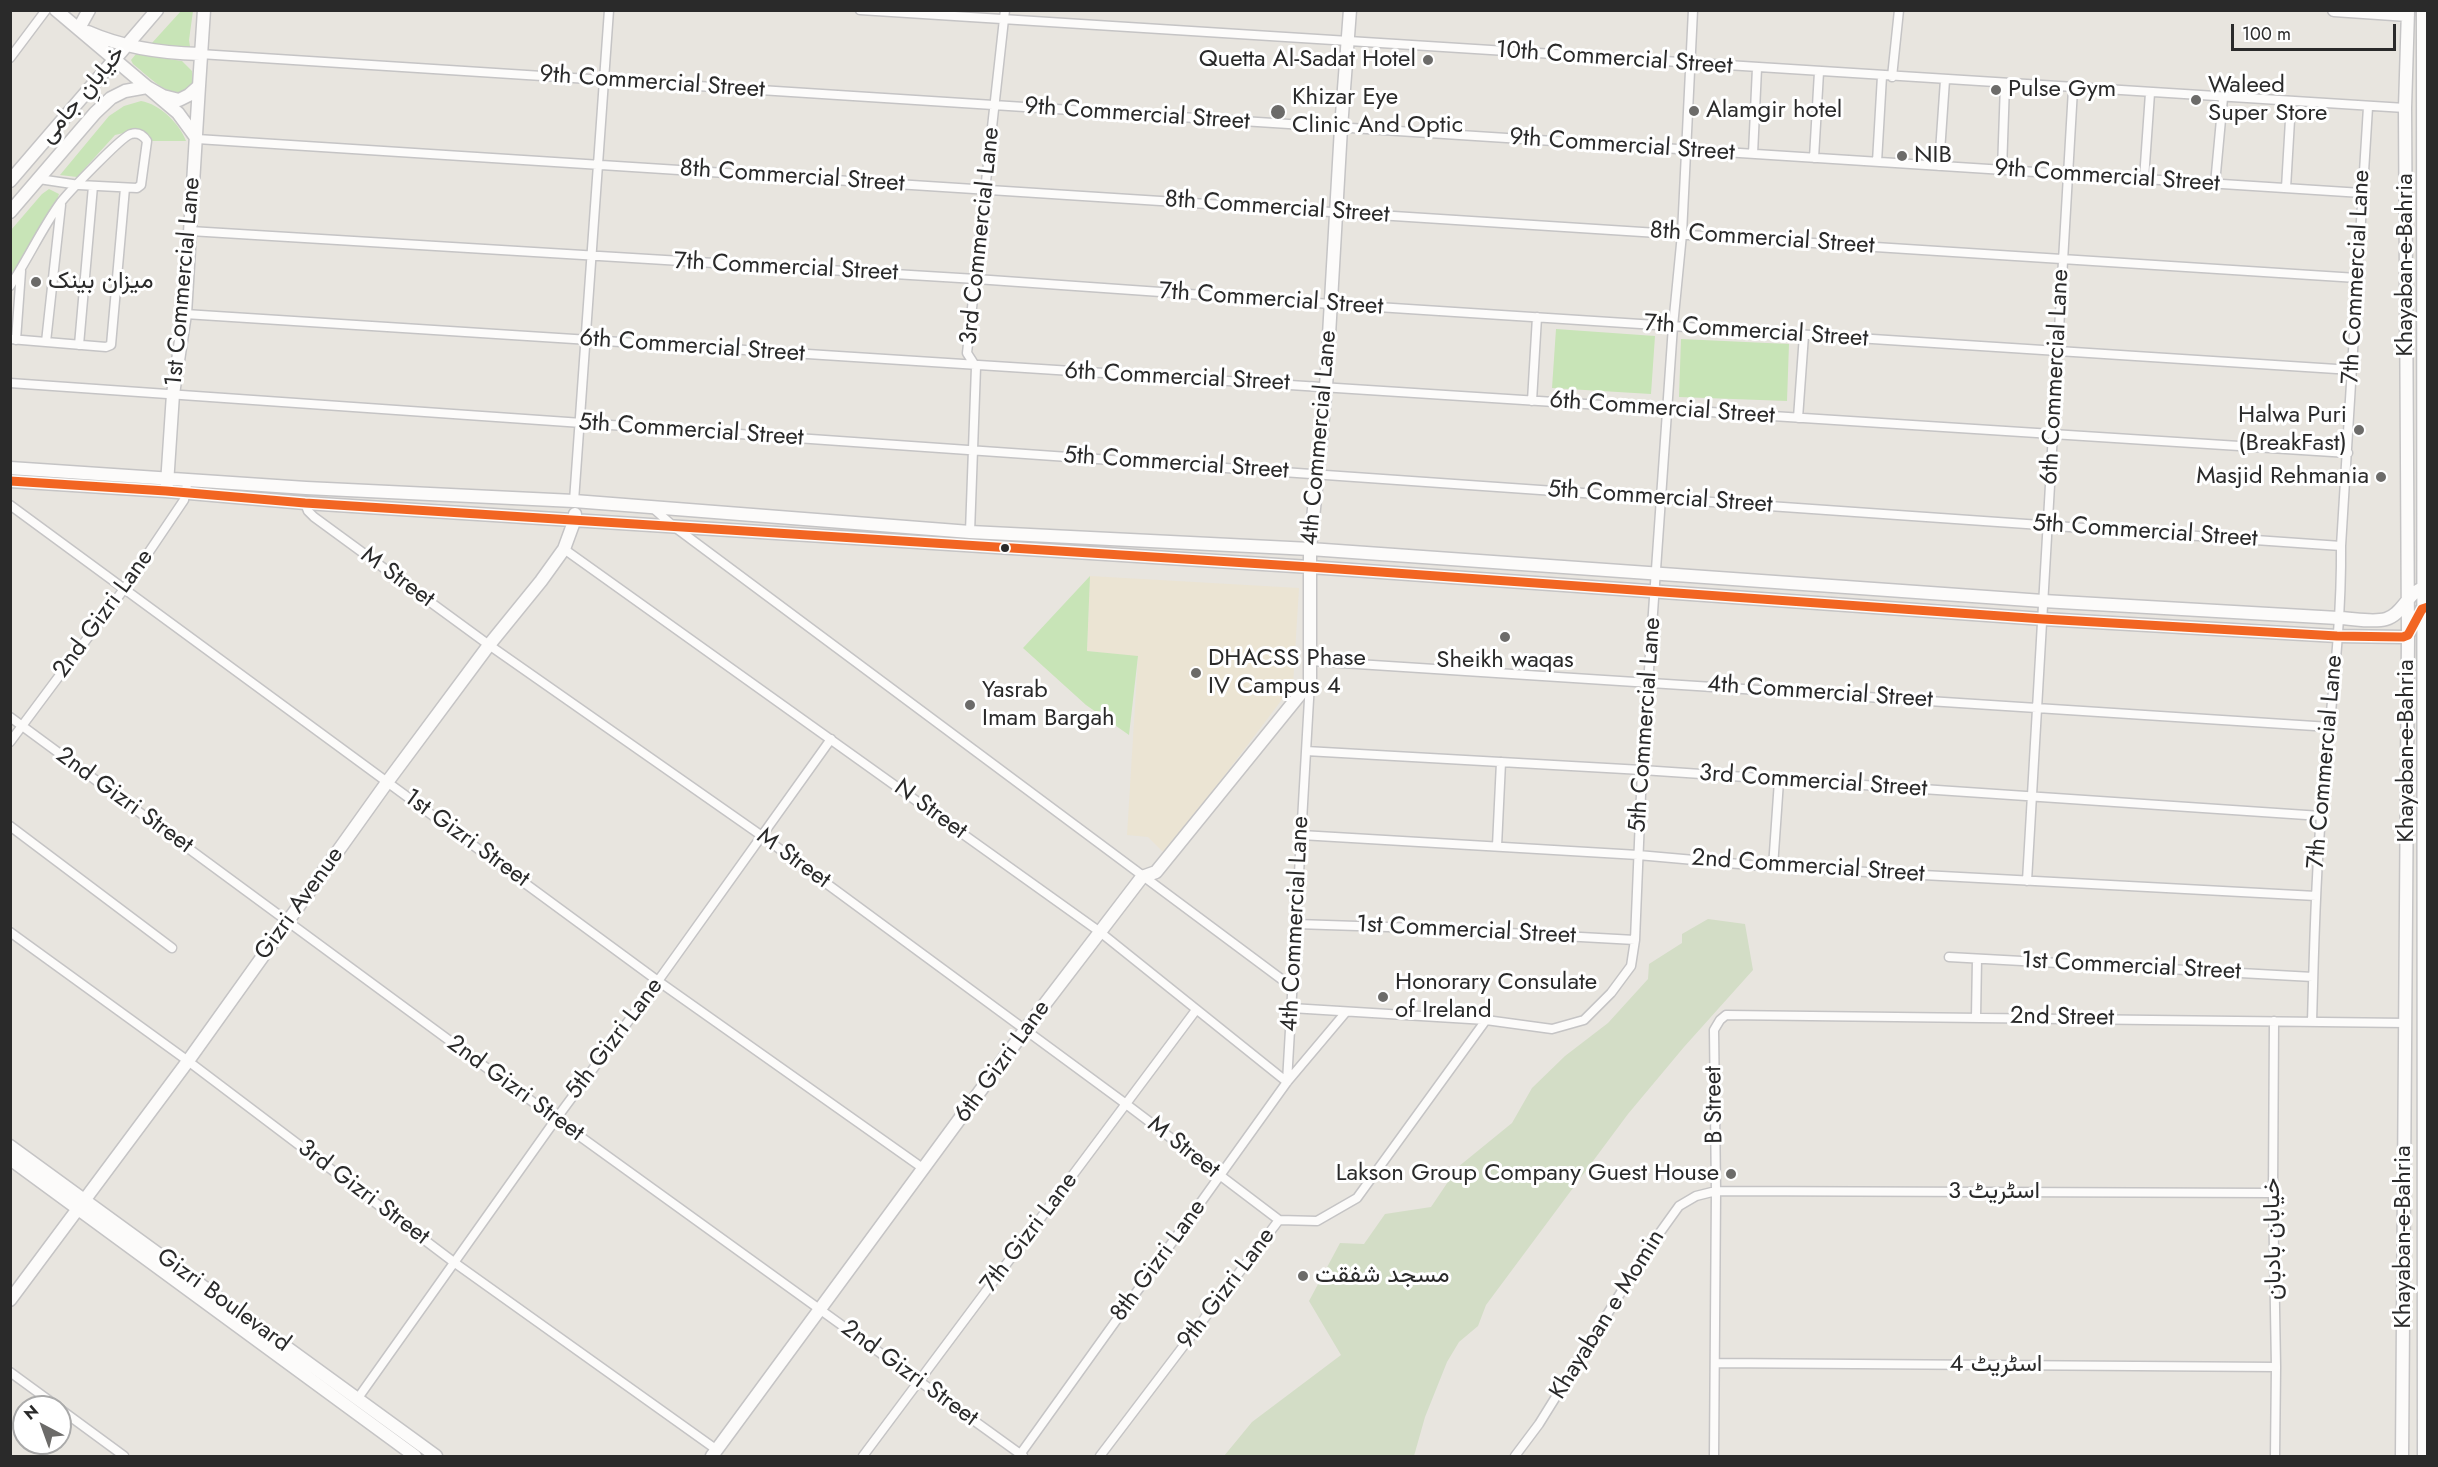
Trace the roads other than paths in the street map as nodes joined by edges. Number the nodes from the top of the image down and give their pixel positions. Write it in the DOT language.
graph roads {
  1 [pos="46,10"];
  2 [pos="56,10"];
  3 [pos="89,10"];
  4 [pos="157,10"];
  5 [pos="204,10"];
  6 [pos="609,10"];
  7 [pos="860,10"];
  8 [pos="1350,10"];
  9 [pos="1693,10"];
  10 [pos="1899,10"];
  11 [pos="2334,10"];
  12 [pos="2423,10"];
  13 [pos="2408,13"];
  14 [pos="1005,15"];
  15 [pos="79,28"];
  16 [pos="1347,42"];
  17 [pos="125,46"];
  18 [pos="201,54"];
  19 [pos="10,58"];
  20 [pos="114,59"];
  21 [pos="1691,64"];
  22 [pos="1757,68"];
  23 [pos="1819,72"];
  24 [pos="1882,76"];
  25 [pos="1892,77"];
  26 [pos="604,80"];
  27 [pos="1945,80"];
  28 [pos="2005,84"];
  29 [pos="199,86"];
  30 [pos="147,87"];
  31 [pos="2073,88"];
  32 [pos="2150,93"];
  33 [pos="2223,98"];
  34 [pos="2291,103"];
  35 [pos="994,105"];
  36 [pos="2368,108"];
  37 [pos="2405,108"];
  38 [pos="1341,128"];
  39 [pos="197,139"];
  40 [pos="1687,150"];
  41 [pos="1753,154"];
  42 [pos="1814,158"];
  43 [pos="1877,162"];
  44 [pos="598,164"];
  45 [pos="1939,166"];
  46 [pos="2002,170"];
  47 [pos="2068,174"];
  48 [pos="39,179"];
  49 [pos="2144,179"];
  50 [pos="10,181"];
  51 [pos="2215,184"];
  52 [pos="79,185"];
  53 [pos="93,186"];
  54 [pos="2425,187"];
  55 [pos="125,188"];
  56 [pos="2286,188"];
  57 [pos="984,189"];
  58 [pos="2362,193"];
  59 [pos="62,202"];
  60 [pos="10,212"];
  61 [pos="1337,212"];
  62 [pos="190,231"];
  63 [pos="1682,234"];
  64 [pos="592,257"];
  65 [pos="2063,259"];
  66 [pos="21,270"];
  67 [pos="2357,278"];
  68 [pos="976,279"];
  69 [pos="10,286"];
  70 [pos="1331,304"];
  71 [pos="185,314"];
  72 [pos="1537,317"];
  73 [pos="1673,326"];
  74 [pos="1804,335"];
  75 [pos="13,339"];
  76 [pos="586,340"];
  77 [pos="46,342"];
  78 [pos="79,345"];
  79 [pos="2058,351"];
  80 [pos="976,367"];
  81 [pos="2352,370"];
  82 [pos="10,383"];
  83 [pos="1326,387"];
  84 [pos="173,394"];
  85 [pos="1532,401"];
  86 [pos="1667,409"];
  87 [pos="1798,418"];
  88 [pos="580,423"];
  89 [pos="2052,434"];
  90 [pos="973,450"];
  91 [pos="2348,453"];
  92 [pos="10,468"];
  93 [pos="1318,474"];
  94 [pos="168,478"];
  95 [pos="188,479"];
  96 [pos="10,481"];
  97 [pos="166,491"];
  98 [pos="185,492"];
  99 [pos="1661,498"];
  100 [pos="574,501"];
  101 [pos="305,503"];
  102 [pos="10,505"];
  103 [pos="654,509"];
  104 [pos="575,519"];
  105 [pos="672,525"];
  106 [pos="2048,525"];
  107 [pos="969,532"];
  108 [pos="2341,546"];
  109 [pos="564,549"];
  110 [pos="1310,549"];
  111 [pos="2425,563"];
  112 [pos="1310,567"];
  113 [pos="1654,573"];
  114 [pos="2425,588"];
  115 [pos="124,589"];
  116 [pos="1654,591"];
  117 [pos="2407,601"];
  118 [pos="2043,602"];
  119 [pos="2426,607"];
  120 [pos="2338,618"];
  121 [pos="2043,619"];
  122 [pos="2408,635"];
  123 [pos="2337,636"];
  124 [pos="489,645"];
  125 [pos="1311,661"];
  126 [pos="1310,682"];
  127 [pos="1649,682"];
  128 [pos="2038,707"];
  129 [pos="10,717"];
  130 [pos="23,726"];
  131 [pos="2330,727"];
  132 [pos="831,739"];
  133 [pos="10,742"];
  134 [pos="1306,751"];
  135 [pos="1501,762"];
  136 [pos="1642,770"];
  137 [pos="388,781"];
  138 [pos="1779,781"];
  139 [pos="2032,796"];
  140 [pos="2321,816"];
  141 [pos="2424,819"];
  142 [pos="2407,820"];
  143 [pos="10,826"];
  144 [pos="1301,835"];
  145 [pos="762,836"];
  146 [pos="1497,846"];
  147 [pos="1638,855"];
  148 [pos="1773,867"];
  149 [pos="1142,876"];
  150 [pos="2027,881"];
  151 [pos="2316,896"];
  152 [pos="287,921"];
  153 [pos="1296,924"];
  154 [pos="10,932"];
  155 [pos="1100,932"];
  156 [pos="1635,940"];
  157 [pos="172,948"];
  158 [pos="1949,957"];
  159 [pos="1977,959"];
  160 [pos="2313,977"];
  161 [pos="658,981"];
  162 [pos="1292,987"];
  163 [pos="1291,1008"];
  164 [pos="1196,1010"];
  165 [pos="1346,1012"];
  166 [pos="1976,1017"];
  167 [pos="1486,1020"];
  168 [pos="1720,1020"];
  169 [pos="2274,1021"];
  170 [pos="2312,1022"];
  171 [pos="2426,1022"];
  172 [pos="2406,1023"];
  173 [pos="1025,1030"];
  174 [pos="188,1061"];
  175 [pos="1287,1082"];
  176 [pos="1126,1104"];
  177 [pos="555,1119"];
  178 [pos="10,1146"];
  179 [pos="10,1159"];
  180 [pos="924,1169"];
  181 [pos="1219,1176"];
  182 [pos="1716,1191"];
  183 [pos="2272,1193"];
  184 [pos="81,1205"];
  185 [pos="1279,1220"];
  186 [pos="455,1263"];
  187 [pos="10,1300"];
  188 [pos="819,1309"];
  189 [pos="1715,1363"];
  190 [pos="2277,1367"];
  191 [pos="10,1371"];
  192 [pos="919,1381"];
  193 [pos="42,1395"];
  194 [pos="358,1398"];
  195 [pos="72,1418"];
  196 [pos="715,1453"];
  197 [pos="124,1456"];
  198 [pos="415,1456"];
  199 [pos="436,1456"];
  200 [pos="863,1456"];
  201 [pos="1021,1456"];
  202 [pos="1100,1456"];
  203 [pos="1515,1456"];
  204 [pos="1714,1456"];
  205 [pos="2275,1456"];
  206 [pos="2402,1456"];
  207 [pos="2424,1456"];
  1 -- 19 [label="street"];
  2 -- 15 [label="main road"];
  3 -- 15 [label="main road"];
  4 -- 17 [label="main road, خیابانِ جامی"];
  5 -- 18 [label="main road"];
  6 -- 26 [label="street"];
  7 -- 14 [label="street, 10th Commercial Street"];
  8 -- 16 [label="main road, 4th Commercial Lane"];
  9 -- 21 [label="street, 5th Commercial Lane"];
  10 -- 25 [label="street"];
  11 -- 13 [label="main road"];
  12 -- 54 [label="main road, Khayaban-e-Bahria"];
  13 -- 37 [label="main road, Khayaban-e-Bahria"];
  14 -- 16 [label="street, 10th Commercial Street"];
  14 -- 35 [label="street, 3rd Commercial Lane"];
  15 -- 17 [label="main road"];
  15 -- 20 [label="main road"];
  16 -- 21 [label="street, 10th Commercial Street"];
  16 -- 38 [label="main road, 4th Commercial Lane"];
  17 -- 18 [label="main road"];
  17 -- 20 [label="main road, خیابانِ جامی"];
  18 -- 26 [label="street, 9th Commercial Street"];
  18 -- 29 [label="main road"];
  20 -- 30 [label="main road"];
  20 -- 50 [label="main road, خیابانِ جامی"];
  21 -- 22 [label="street, 10th Commercial Street"];
  21 -- 40 [label="street, 5th Commercial Lane"];
  22 -- 23 [label="street, 10th Commercial Street"];
  22 -- 41 [label="street"];
  23 -- 24 [label="street, 10th Commercial Street"];
  23 -- 42 [label="street"];
  24 -- 25 [label="street, 10th Commercial Street"];
  24 -- 43 [label="street"];
  25 -- 27 [label="street, 10th Commercial Street"];
  26 -- 35 [label="street, 9th Commercial Street"];
  26 -- 44 [label="street"];
  27 -- 28 [label="street, 10th Commercial Street"];
  27 -- 45 [label="street"];
  28 -- 31 [label="street, 10th Commercial Street"];
  28 -- 46 [label="street"];
  29 -- 30 [label="main road, خیابانِ جامی"];
  29 -- 39 [label="main road, 1st Commercial Lane"];
  30 -- 39 [label="main road"];
  30 -- 48 [label="main road, خیابانِ جامی"];
  31 -- 32 [label="street, 10th Commercial Street"];
  31 -- 47 [label="street, 6th Commercial Lane"];
  32 -- 33 [label="street, 10th Commercial Street"];
  32 -- 49 [label="street"];
  33 -- 34 [label="street, 10th Commercial Street"];
  33 -- 51 [label="street"];
  34 -- 36 [label="street, 10th Commercial Street"];
  34 -- 56 [label="street"];
  35 -- 38 [label="street, 9th Commercial Street"];
  35 -- 57 [label="street, 3rd Commercial Lane"];
  36 -- 37 [label="street, 10th Commercial Street"];
  36 -- 58 [label="street, 7th Commercial Lane"];
  37 -- 117 [label="main road, Khayaban-e-Bahria"];
  38 -- 40 [label="street, 9th Commercial Street"];
  38 -- 61 [label="main road, 4th Commercial Lane"];
  39 -- 44 [label="street, 8th Commercial Street"];
  39 -- 62 [label="main road, 1st Commercial Lane"];
  40 -- 41 [label="street, 9th Commercial Street"];
  40 -- 63 [label="street, 5th Commercial Lane"];
  41 -- 42 [label="street, 9th Commercial Street"];
  42 -- 43 [label="street, 9th Commercial Street"];
  43 -- 45 [label="street, 9th Commercial Street"];
  44 -- 57 [label="street, 8th Commercial Street"];
  44 -- 64 [label="street"];
  45 -- 46 [label="street, 9th Commercial Street"];
  46 -- 47 [label="street, 9th Commercial Street"];
  47 -- 49 [label="street, 9th Commercial Street"];
  47 -- 65 [label="street, 6th Commercial Lane"];
  48 -- 52 [label="street"];
  48 -- 60 [label="main road, خیابانِ جامی"];
  49 -- 51 [label="street, 9th Commercial Street"];
  51 -- 56 [label="street, 9th Commercial Street"];
  52 -- 53 [label="street"];
  52 -- 55 [label="street"];
  52 -- 59 [label="street"];
  53 -- 55 [label="street"];
  53 -- 78 [label="street"];
  54 -- 111 [label="main road, Khayaban-e-Bahria"];
  55 -- 78 [label="street"];
  56 -- 58 [label="street, 9th Commercial Street"];
  57 -- 61 [label="street, 8th Commercial Street"];
  57 -- 68 [label="street, 3rd Commercial Lane"];
  58 -- 67 [label="street, 7th Commercial Lane"];
  59 -- 66 [label="street"];
  59 -- 77 [label="street"];
  61 -- 63 [label="street, 8th Commercial Street"];
  61 -- 70 [label="main road, 4th Commercial Lane"];
  62 -- 64 [label="street, 7th Commercial Street"];
  62 -- 71 [label="main road, 1st Commercial Lane"];
  63 -- 65 [label="street, 8th Commercial Street"];
  63 -- 73 [label="street, 5th Commercial Lane"];
  64 -- 68 [label="street, 7th Commercial Street"];
  64 -- 76 [label="street"];
  65 -- 67 [label="street, 8th Commercial Street"];
  65 -- 79 [label="street, 6th Commercial Lane"];
  66 -- 69 [label="street"];
  66 -- 75 [label="street"];
  67 -- 81 [label="street, 7th Commercial Lane"];
  68 -- 70 [label="street, 7th Commercial Street"];
  68 -- 80 [label="street, 3rd Commercial Lane"];
  70 -- 72 [label="street, 7th Commercial Street"];
  70 -- 83 [label="main road, 4th Commercial Lane"];
  71 -- 76 [label="street, 6th Commercial Street"];
  71 -- 84 [label="main road, 1st Commercial Lane"];
  72 -- 73 [label="street, 7th Commercial Street"];
  72 -- 85 [label="street"];
  73 -- 74 [label="street, 7th Commercial Street"];
  73 -- 86 [label="street, 5th Commercial Lane"];
  74 -- 79 [label="street, 7th Commercial Street"];
  74 -- 87 [label="street"];
  75 -- 77 [label="street"];
  76 -- 80 [label="street, 6th Commercial Street"];
  76 -- 88 [label="street"];
  77 -- 78 [label="street"];
  79 -- 81 [label="street, 7th Commercial Street"];
  79 -- 89 [label="street, 6th Commercial Lane"];
  80 -- 83 [label="street, 6th Commercial Street"];
  80 -- 90 [label="street, 3rd Commercial Lane"];
  81 -- 91 [label="street, 7th Commercial Lane"];
  82 -- 84 [label="street, 5th Commercial Street"];
  83 -- 85 [label="street, 6th Commercial Street"];
  83 -- 93 [label="main road, 4th Commercial Lane"];
  84 -- 88 [label="street, 5th Commercial Street"];
  84 -- 94 [label="main road, 1st Commercial Lane"];
  85 -- 86 [label="street, 6th Commercial Street"];
  86 -- 87 [label="street, 6th Commercial Street"];
  86 -- 99 [label="street, 5th Commercial Lane"];
  87 -- 89 [label="street, 6th Commercial Street"];
  88 -- 90 [label="street, 5th Commercial Street"];
  88 -- 100 [label="street"];
  89 -- 91 [label="street, 6th Commercial Street"];
  89 -- 106 [label="street, 6th Commercial Lane"];
  90 -- 93 [label="street, 5th Commercial Street"];
  90 -- 107 [label="street, 3rd Commercial Lane"];
  91 -- 108 [label="street, 7th Commercial Lane"];
  92 -- 94 [label="main road"];
  93 -- 99 [label="street, 5th Commercial Street"];
  93 -- 110 [label="main road, 4th Commercial Lane"];
  94 -- 95 [label="main road"];
  94 -- 97 [label="main road, 1st Commercial Lane"];
  95 -- 98 [label="street, 2nd Gizri Lane"];
  95 -- 100 [label="main road"];
  96 -- 97 [label="main road"];
  97 -- 98 [label="main road"];
  98 -- 101 [label="main road"];
  98 -- 115 [label="street, 2nd Gizri Lane"];
  99 -- 106 [label="street, 5th Commercial Street"];
  99 -- 113 [label="street, 5th Commercial Lane"];
  100 -- 103 [label="main road"];
  100 -- 104 [label="main road, Gizri Avenue"];
  101 -- 104 [label="main road"];
  101 -- 124 [label="street, M Street"];
  102 -- 115 [label="street, 1st Gizri Street"];
  103 -- 105 [label="street"];
  103 -- 107 [label="main road"];
  104 -- 105 [label="main road"];
  104 -- 109 [label="main road, Gizri Avenue"];
  105 -- 112 [label="main road"];
  105 -- 149 [label="street"];
  106 -- 108 [label="street, 5th Commercial Street"];
  106 -- 118 [label="street, 6th Commercial Lane"];
  107 -- 110 [label="main road"];
  108 -- 120 [label="street, 7th Commercial Lane"];
  109 -- 124 [label="main road, Gizri Avenue"];
  109 -- 132 [label="street, N Street"];
  110 -- 112 [label="main road, 4th Commercial Lane"];
  110 -- 113 [label="main road"];
  111 -- 114 [label="main road, Khayaban-e-Bahria"];
  112 -- 116 [label="main road"];
  112 -- 125 [label="main road, 4th Commercial Lane"];
  113 -- 116 [label="street, 5th Commercial Lane"];
  113 -- 118 [label="main road"];
  114 -- 117 [label="main road"];
  114 -- 119 [label="main road, Khayaban-e-Bahria"];
  115 -- 130 [label="street, 2nd Gizri Lane"];
  115 -- 137 [label="street, 1st Gizri Street"];
  116 -- 121 [label="main road"];
  116 -- 127 [label="street, 5th Commercial Lane"];
  117 -- 120 [label="main road"];
  117 -- 122 [label="main road, Khayaban-e-Bahria"];
  118 -- 120 [label="main road"];
  118 -- 121 [label="street, 6th Commercial Lane"];
  119 -- 122 [label="main road"];
  119 -- 141 [label="main road, Khayaban-e-Bahria"];
  120 -- 123 [label="street, 7th Commercial Lane"];
  121 -- 123 [label="main road"];
  121 -- 128 [label="street, 6th Commercial Lane"];
  122 -- 123 [label="main road"];
  122 -- 142 [label="main road, Khayaban-e-Bahria"];
  123 -- 131 [label="street, 7th Commercial Lane"];
  124 -- 137 [label="main road, Gizri Avenue"];
  124 -- 145 [label="street, M Street"];
  125 -- 126 [label="main road, 4th Commercial Lane"];
  125 -- 127 [label="street, 4th Commercial Street"];
  126 -- 134 [label="street, 4th Commercial Lane"];
  126 -- 149 [label="main road, 6th Gizri Lane"];
  127 -- 128 [label="street, 4th Commercial Street"];
  127 -- 136 [label="street, 5th Commercial Lane"];
  128 -- 131 [label="street, 4th Commercial Street"];
  128 -- 139 [label="street, 6th Commercial Lane"];
  129 -- 130 [label="street, 2nd Gizri Street"];
  130 -- 133 [label="street, 2nd Gizri Lane"];
  130 -- 152 [label="street, 2nd Gizri Street"];
  131 -- 140 [label="street, 7th Commercial Lane"];
  132 -- 145 [label="street, 5th Gizri Lane"];
  132 -- 155 [label="street, N Street"];
  134 -- 135 [label="street, 3rd Commercial Street"];
  134 -- 144 [label="street, 4th Commercial Lane"];
  135 -- 136 [label="street, 3rd Commercial Street"];
  135 -- 146 [label="street"];
  136 -- 138 [label="street, 3rd Commercial Street"];
  136 -- 147 [label="street, 5th Commercial Lane"];
  137 -- 152 [label="main road, Gizri Avenue"];
  137 -- 161 [label="street, 1st Gizri Street"];
  138 -- 139 [label="street, 3rd Commercial Street"];
  138 -- 148 [label="street"];
  139 -- 140 [label="street, 3rd Commercial Street"];
  139 -- 150 [label="street, 6th Commercial Lane"];
  140 -- 151 [label="street, 7th Commercial Lane"];
  141 -- 142 [label="main road"];
  141 -- 171 [label="main road, Khayaban-e-Bahria"];
  142 -- 172 [label="main road, Khayaban-e-Bahria"];
  143 -- 157 [label="street"];
  144 -- 146 [label="street, 2nd Commercial Street"];
  144 -- 153 [label="street, 4th Commercial Lane"];
  145 -- 161 [label="street, 5th Gizri Lane"];
  145 -- 173 [label="street, M Street"];
  146 -- 147 [label="street, 2nd Commercial Street"];
  147 -- 148 [label="street, 2nd Commercial Street"];
  147 -- 156 [label="street, 5th Commercial Lane"];
  148 -- 150 [label="street, 2nd Commercial Street"];
  149 -- 155 [label="main road, 6th Gizri Lane"];
  149 -- 162 [label="street"];
  150 -- 151 [label="street, 2nd Commercial Street"];
  151 -- 160 [label="street, 7th Commercial Lane"];
  152 -- 174 [label="main road, Gizri Avenue"];
  152 -- 177 [label="street, 2nd Gizri Street"];
  153 -- 156 [label="street, 1st Commercial Street"];
  153 -- 162 [label="street, 4th Commercial Lane"];
  154 -- 174 [label="street, 3rd Gizri Street"];
  155 -- 164 [label="street, N Street"];
  155 -- 173 [label="main road, 6th Gizri Lane"];
  156 -- 167 [label="street, 5th Commercial Lane"];
  158 -- 159 [label="street, 1st Commercial Street"];
  159 -- 160 [label="street, 1st Commercial Street"];
  159 -- 166 [label="street"];
  160 -- 170 [label="street, 7th Commercial Lane"];
  161 -- 177 [label="street, 5th Gizri Lane"];
  161 -- 180 [label="street, 1st Gizri Street"];
  162 -- 163 [label="street, 4th Commercial Lane"];
  163 -- 165 [label="street, 5th Commercial Lane"];
  163 -- 175 [label="street, 4th Commercial Lane"];
  164 -- 175 [label="street, N Street"];
  164 -- 176 [label="street, 7th Gizri Lane"];
  165 -- 167 [label="street, 5th Commercial Lane"];
  165 -- 175 [label="street, 8th Gizri Lane"];
  166 -- 168 [label="street, 2nd Street"];
  166 -- 169 [label="street, 2nd Street"];
  167 -- 185 [label="street, 9th Gizri Lane"];
  168 -- 182 [label="street, B Street"];
  169 -- 170 [label="street, 2nd Street"];
  169 -- 183 [label="street, خیابان بادبان"];
  170 -- 172 [label="street, 2nd Street"];
  171 -- 207 [label="main road, Khayaban-e-Bahria"];
  172 -- 206 [label="main road, Khayaban-e-Bahria"];
  173 -- 176 [label="street, M Street"];
  173 -- 180 [label="main road, 6th Gizri Lane"];
  174 -- 184 [label="main road, Gizri Avenue"];
  174 -- 186 [label="street, 3rd Gizri Street"];
  175 -- 181 [label="street, 8th Gizri Lane"];
  176 -- 181 [label="street, M Street"];
  176 -- 192 [label="street, 7th Gizri Lane"];
  177 -- 186 [label="street, 5th Gizri Lane"];
  177 -- 188 [label="street, 2nd Gizri Street"];
  178 -- 184 [label="main road, Gizri Boulevard"];
  179 -- 184 [label="main road, Gizri Boulevard"];
  180 -- 188 [label="main road, 6th Gizri Lane"];
  181 -- 185 [label="street, M Street"];
  181 -- 201 [label="street, 8th Gizri Lane"];
  182 -- 183 [label="street, اسٹریٹ 3"];
  182 -- 189 [label="street, B Street"];
  182 -- 203 [label="street, Khayaban e Momin"];
  183 -- 190 [label="street, خیابان بادبان"];
  184 -- 187 [label="main road, Gizri Avenue"];
  184 -- 194 [label="main road, Gizri Boulevard"];
  184 -- 198 [label="main road, Gizri Boulevard"];
  185 -- 202 [label="street, 9th Gizri Lane"];
  186 -- 194 [label="street, 5th Gizri Lane"];
  186 -- 196 [label="street, 3rd Gizri Street"];
  188 -- 192 [label="street, 2nd Gizri Street"];
  188 -- 196 [label="main road, 6th Gizri Lane"];
  189 -- 190 [label="street, اسٹریٹ 4"];
  189 -- 204 [label="street"];
  190 -- 205 [label="street, خیابان بادبان"];
  191 -- 193 [label="street"];
  192 -- 200 [label="street, 7th Gizri Lane"];
  192 -- 201 [label="street, 2nd Gizri Street"];
  194 -- 199 [label="main road, Gizri Boulevard"];
  195 -- 197 [label="street"];
}
